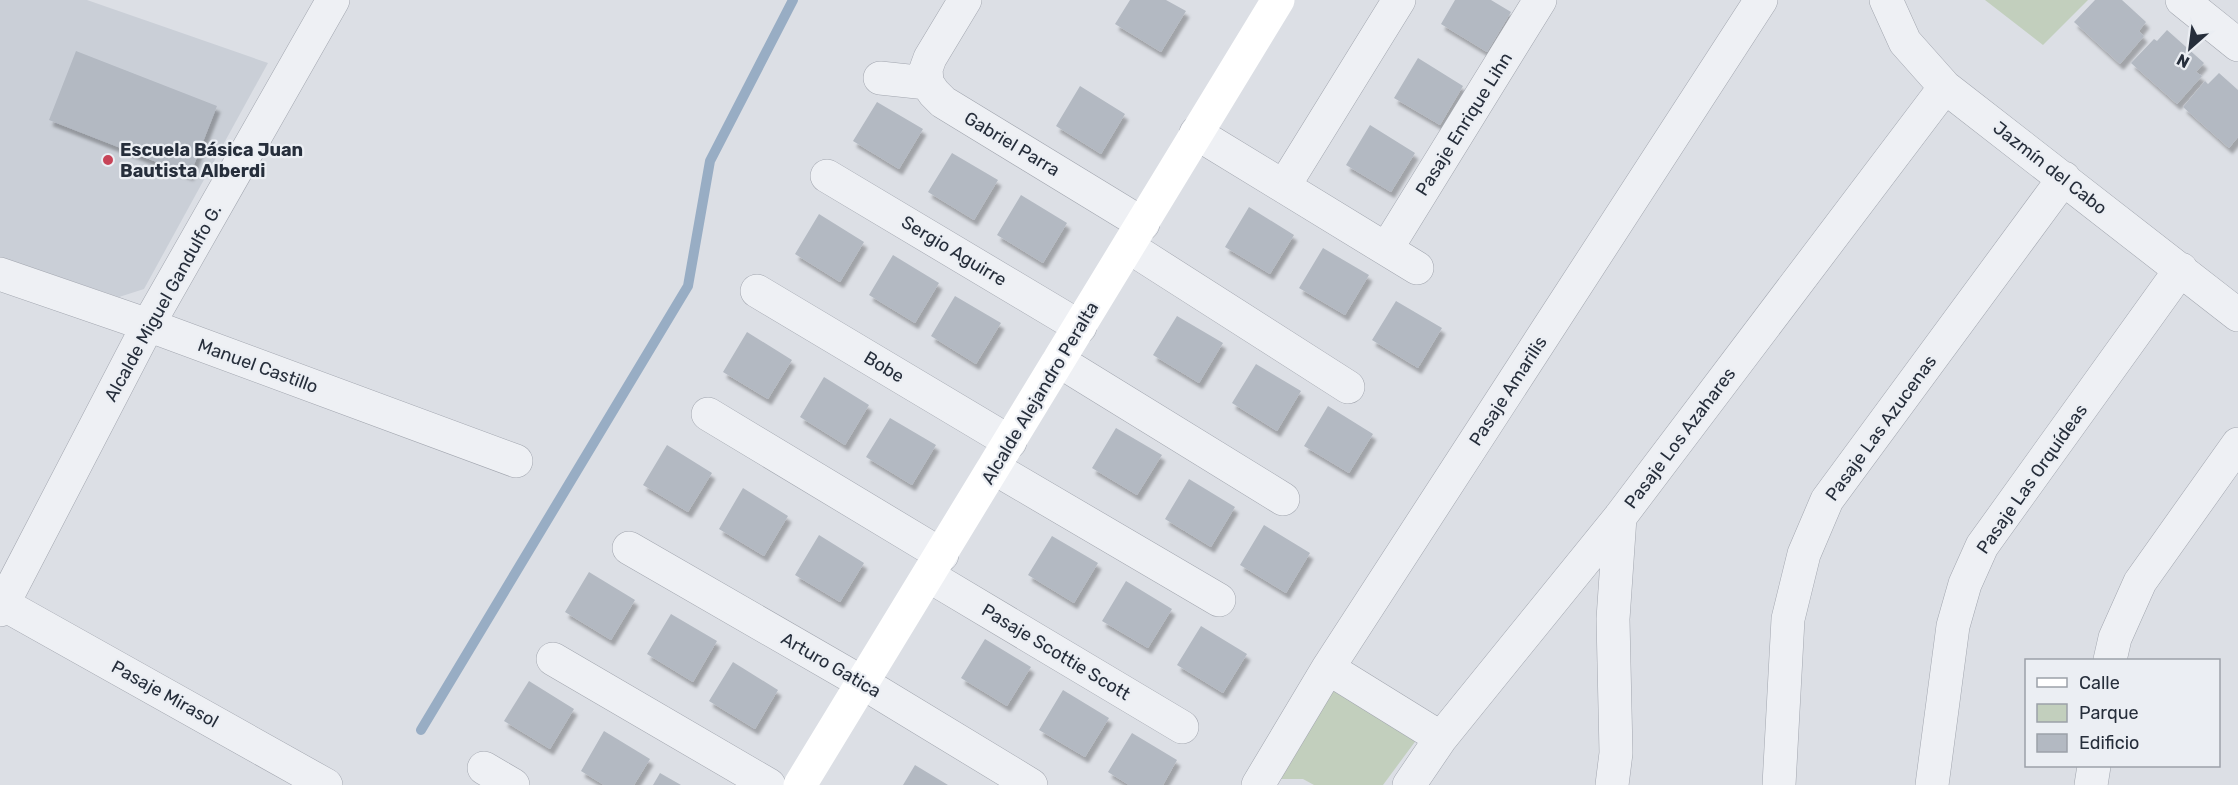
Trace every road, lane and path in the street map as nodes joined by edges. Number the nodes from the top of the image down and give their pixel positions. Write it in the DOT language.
graph roads {
  1 [pos="333,0"];
  2 [pos="965,0"];
  3 [pos="1278,0"];
  4 [pos="1399,0"];
  5 [pos="1540,0"];
  6 [pos="1761,0"];
  7 [pos="1886,0"];
  8 [pos="2182,0"];
  9 [pos="2238,45"];
  10 [pos="880,78"];
  11 [pos="927,83"];
  12 [pos="1945,87"];
  13 [pos="1196,133"];
  14 [pos="828,176"];
  15 [pos="2064,178"];
  16 [pos="1284,186"];
  17 [pos="1136,235"];
  18 [pos="1388,248"];
  19 [pos="1418,268"];
  20 [pos="2181,269"];
  21 [pos="0,274"];
  22 [pos="757,291"];
  23 [pos="2238,315"];
  24 [pos="148,325"];
  25 [pos="1080,327"];
  26 [pos="1059,361"];
  27 [pos="1348,387"];
  28 [pos="708,414"];
  29 [pos="2238,444"];
  30 [pos="1002,455"];
  31 [pos="516,461"];
  32 [pos="1283,499"];
  33 [pos="1620,517"];
  34 [pos="629,548"];
  35 [pos="935,566"];
  36 [pos="1219,600"];
  37 [pos="2,607"];
  38 [pos="553,659"];
  39 [pos="2110,659"];
  40 [pos="1328,668"];
  41 [pos="863,683"];
  42 [pos="1182,728"];
  43 [pos="1441,738"];
  44 [pos="2094,767"];
  45 [pos="484,768"];
  46 [pos="326,785"];
  47 [pos="513,785"];
  48 [pos="769,785"];
  49 [pos="800,785"];
  50 [pos="1031,785"];
  51 [pos="1258,785"];
  52 [pos="1409,785"];
  53 [pos="1612,785"];
  54 [pos="1779,785"];
  55 [pos="1932,785"];
  56 [pos="2091,785"];
  1 -- 24 [label="street, Alcalde Miguel Gandulfo G."];
  2 -- 11 [label="street"];
  3 -- 13 [label="street, Alcalde Alejandro Peralta"];
  4 -- 16 [label="street"];
  5 -- 18 [label="street, Pasaje Enrique Lihn"];
  6 -- 40 [label="street, Pasaje Amarilis"];
  7 -- 12 [label="street, Jazmín del Cabo"];
  8 -- 9 [label="street"];
  10 -- 11 [label="street"];
  11 -- 17 [label="street, Gabriel Parra"];
  12 -- 15 [label="street, Jazmín del Cabo"];
  12 -- 33 [label="street, Pasaje Los Azahares"];
  13 -- 16 [label="street"];
  13 -- 17 [label="street, Alcalde Alejandro Peralta"];
  14 -- 25 [label="street, Sergio Aguirre"];
  15 -- 20 [label="street, Jazmín del Cabo"];
  15 -- 54 [label="street, Pasaje Las Azucenas"];
  16 -- 18 [label="street"];
  17 -- 25 [label="street, Alcalde Alejandro Peralta"];
  17 -- 27 [label="street, Gabriel Parra"];
  18 -- 19 [label="street"];
  20 -- 23 [label="street, Jazmín del Cabo"];
  20 -- 55 [label="street, Pasaje Las Orquídeas"];
  21 -- 24 [label="street, Manuel Castillo"];
  22 -- 30 [label="street, Bobe"];
  24 -- 31 [label="street, Manuel Castillo"];
  24 -- 37 [label="street, Alcalde Miguel Gandulfo G."];
  25 -- 26 [label="street, Alcalde Alejandro Peralta"];
  26 -- 30 [label="street, Alcalde Alejandro Peralta"];
  26 -- 32 [label="street"];
  28 -- 35 [label="street, Pasaje Scottie Scott"];
  29 -- 39 [label="street"];
  30 -- 35 [label="street, Alcalde Alejandro Peralta"];
  30 -- 36 [label="street, Bobe"];
  33 -- 43 [label="street, Pasaje Los Azahares"];
  33 -- 53 [label="street"];
  34 -- 41 [label="street, Arturo Gatica"];
  35 -- 41 [label="street, Alcalde Alejandro Peralta"];
  35 -- 42 [label="street, Pasaje Scottie Scott"];
  37 -- 46 [label="street, Pasaje Mirasol"];
  38 -- 48 [label="street"];
  40 -- 43 [label="street"];
  40 -- 51 [label="street, Pasaje Amarilis"];
  41 -- 49 [label="street, Alcalde Alejandro Peralta"];
  41 -- 50 [label="street, Arturo Gatica"];
  43 -- 52 [label="street, Pasaje Los Azahares"];
  44 -- 56 [label="street"];
  45 -- 47 [label="street"];
}
